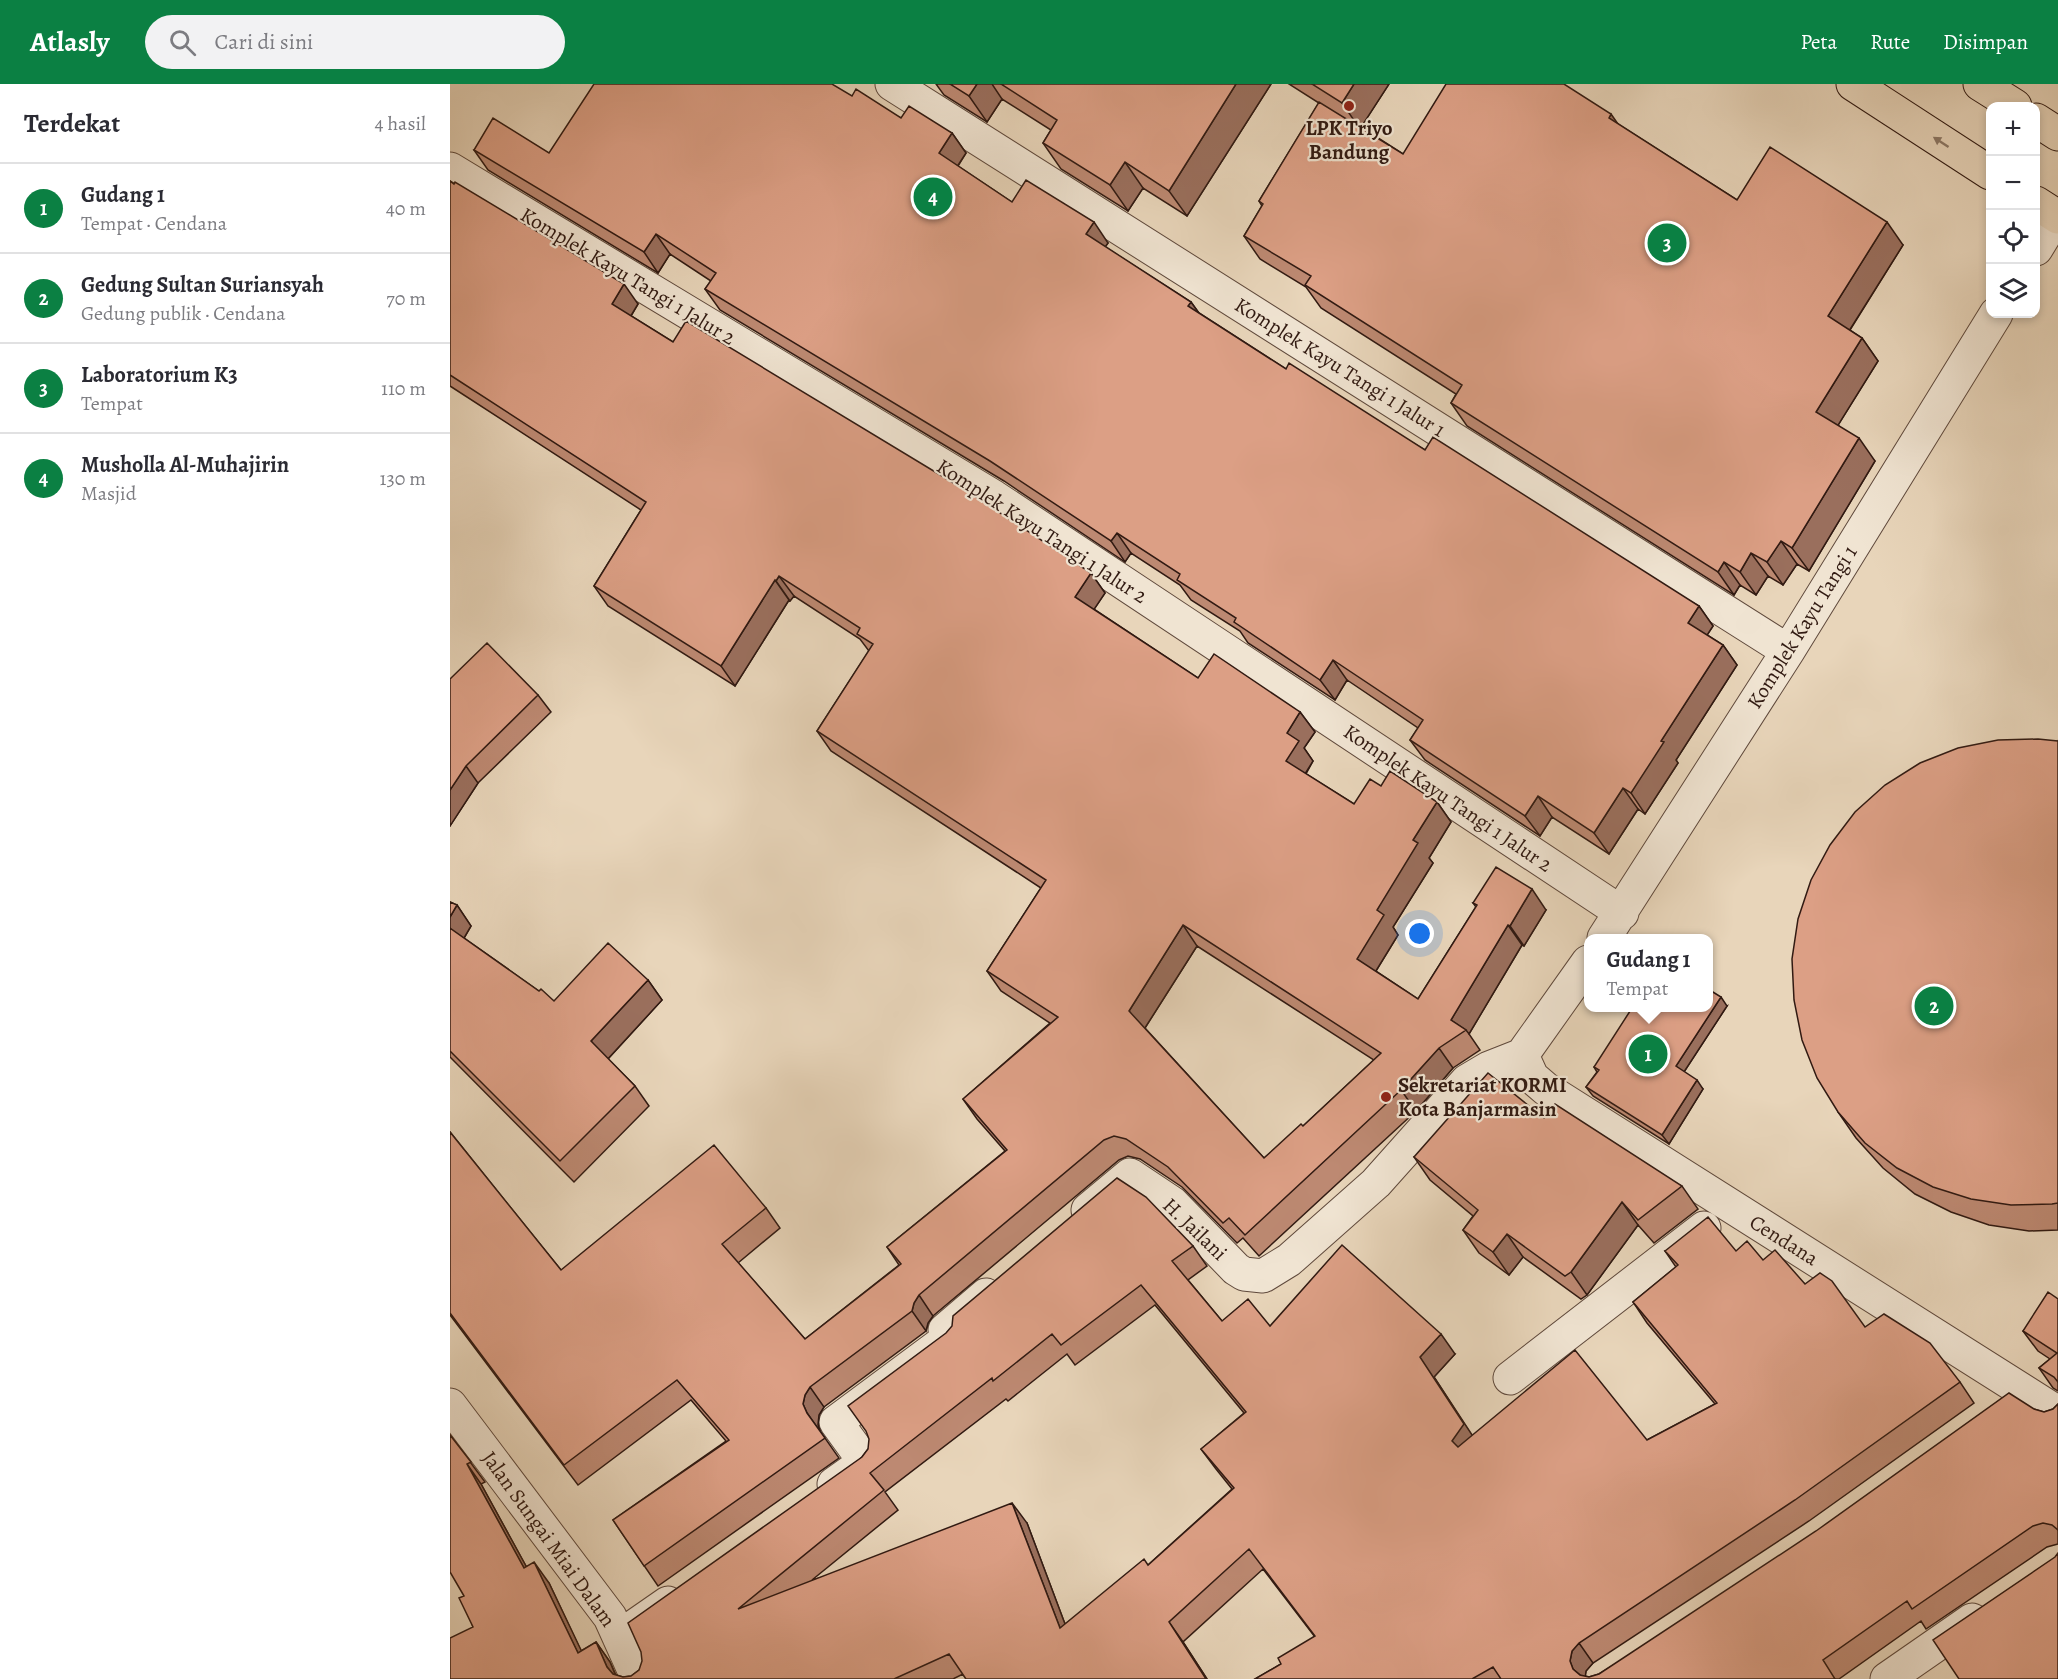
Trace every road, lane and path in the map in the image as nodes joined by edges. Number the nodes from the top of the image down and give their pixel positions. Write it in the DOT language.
graph roads {
  1 [pos="891,84"];
  2 [pos="1853,84"];
  3 [pos="1980,84"];
  4 [pos="2009,102"];
  5 [pos="2040,123"];
  6 [pos="2058,134"];
  7 [pos="450,169"];
  8 [pos="1986,170"];
  9 [pos="2050,212"];
  10 [pos="2040,238"];
  11 [pos="1994,318"];
  12 [pos="1788,651"];
  13 [pos="1613,926"];
  14 [pos="1584,968"];
  15 [pos="1522,1056"];
  16 [pos="1731,1207"];
  17 [pos="1068,1226"];
  18 [pos="1006,1278"];
  19 [pos="1510,1378"];
  20 [pos="2022,1391"];
  21 [pos="450,1405"];
  22 [pos="1993,1412"];
  23 [pos="2058,1413"];
  24 [pos="808,1503"];
  25 [pos="694,1583"];
  26 [pos="2001,1601"];
  27 [pos="619,1637"];
  28 [pos="638,1679"];
  29 [pos="1887,1679"];
  1 -- 12 [label="street, Komplek Kayu Tangi 1 Jalur 1"];
  8 -- 2 [label="highway, one-way"];
  3 -- 4 [label="highway"];
  5 -- 6 [label="highway"];
  7 -- 13 [label="street, Komplek Kayu Tangi 1 Jalur 2"];
  9 -- 10 [label="street"];
  11 -- 12 [label="street, Komplek Kayu Tangi 1"];
  12 -- 13 [label="street, Komplek Kayu Tangi 1"];
  14 -- 15 [label="street"];
  15 -- 16 [label="street, Cendana"];
  15 -- 17 [label="street, H. Jailani"];
  16 -- 19 [label="street"];
  16 -- 20 [label="street, Cendana"];
  18 -- 24 [label="street"];
  20 -- 22 [label="street"];
  20 -- 23 [label="street, Cendana"];
  21 -- 27 [label="street, Jalan Sungai Miai Dalam"];
  25 -- 27 [label="street"];
  26 -- 29 [label="street"];
  27 -- 28 [label="street, Jalan Sungai Miai Dalam"];
}
